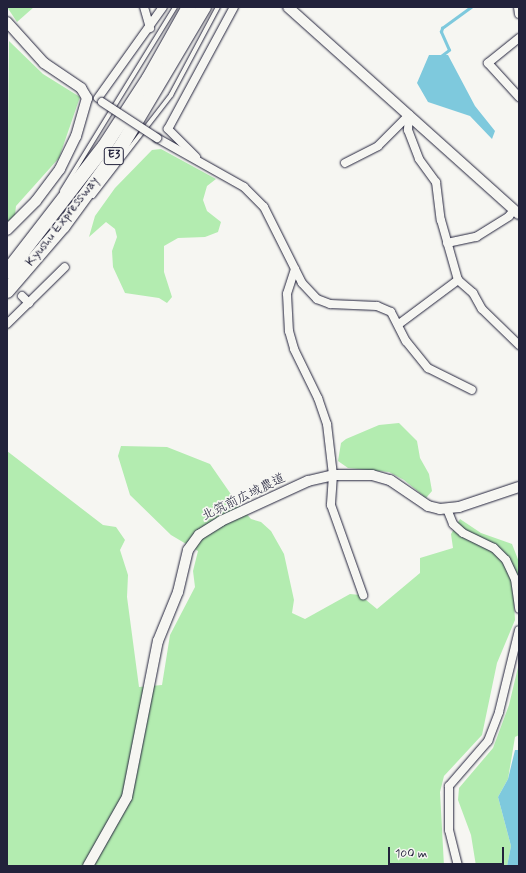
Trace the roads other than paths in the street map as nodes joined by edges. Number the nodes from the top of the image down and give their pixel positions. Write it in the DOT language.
graph roads {
  1 [pos="144,7"];
  2 [pos="163,7"];
  3 [pos="176,7"];
  4 [pos="189,7"];
  5 [pos="204,7"];
  6 [pos="218,7"];
  7 [pos="234,7"];
  8 [pos="288,7"];
  9 [pos="518,7"];
  10 [pos="519,14"];
  11 [pos="7,22"];
  12 [pos="150,28"];
  13 [pos="519,38"];
  14 [pos="519,97"];
  15 [pos="96,99"];
  16 [pos="409,115"];
  17 [pos="346,163"];
  18 [pos="206,166"];
  19 [pos="516,212"];
  20 [pos="63,226"];
  21 [pos="7,230"];
  22 [pos="447,243"];
  23 [pos="25,251"];
  24 [pos="65,267"];
  25 [pos="295,269"];
  26 [pos="7,272"];
  27 [pos="458,280"];
  28 [pos="7,292"];
  29 [pos="22,296"];
  30 [pos="29,303"];
  31 [pos="7,324"];
  32 [pos="399,324"];
  33 [pos="518,347"];
  34 [pos="472,390"];
  35 [pos="333,475"];
  36 [pos="519,487"];
  37 [pos="447,509"];
  38 [pos="363,595"];
  39 [pos="519,609"];
  40 [pos="519,630"];
  41 [pos="88,866"];
  42 [pos="458,866"];
  1 -- 12 [label="street"];
  2 -- 12 [label="street"];
  3 -- 23 [label="lane"];
  4 -- 23 [label="highway, Kyushu Expressway / E3"];
  5 -- 20 [label="highway, Kyushu Expressway / E3"];
  6 -- 20 [label="lane"];
  7 -- 18 [label="street"];
  8 -- 16 [label="street"];
  9 -- 10 [label="street"];
  11 -- 15 [label="street"];
  12 -- 15 [label="street"];
  13 -- 14 [label="street"];
  15 -- 18 [label="street, bridge"];
  15 -- 21 [label="street"];
  16 -- 17 [label="street"];
  16 -- 19 [label="street"];
  16 -- 22 [label="street"];
  18 -- 25 [label="street"];
  19 -- 22 [label="street"];
  20 -- 28 [label="highway, Kyushu Expressway / E3"];
  22 -- 27 [label="street"];
  23 -- 26 [label="highway, Kyushu Expressway / E3"];
  24 -- 30 [label="street"];
  25 -- 32 [label="street"];
  25 -- 35 [label="street"];
  27 -- 32 [label="street"];
  27 -- 33 [label="street"];
  29 -- 30 [label="street"];
  30 -- 31 [label="street"];
  32 -- 34 [label="street"];
  35 -- 37 [label="street, 北筑前広域農道"];
  35 -- 38 [label="street"];
  35 -- 41 [label="street, 北筑前広域農道"];
  36 -- 37 [label="street, 北筑前広域農道"];
  37 -- 39 [label="street"];
  40 -- 42 [label="street"];
}
